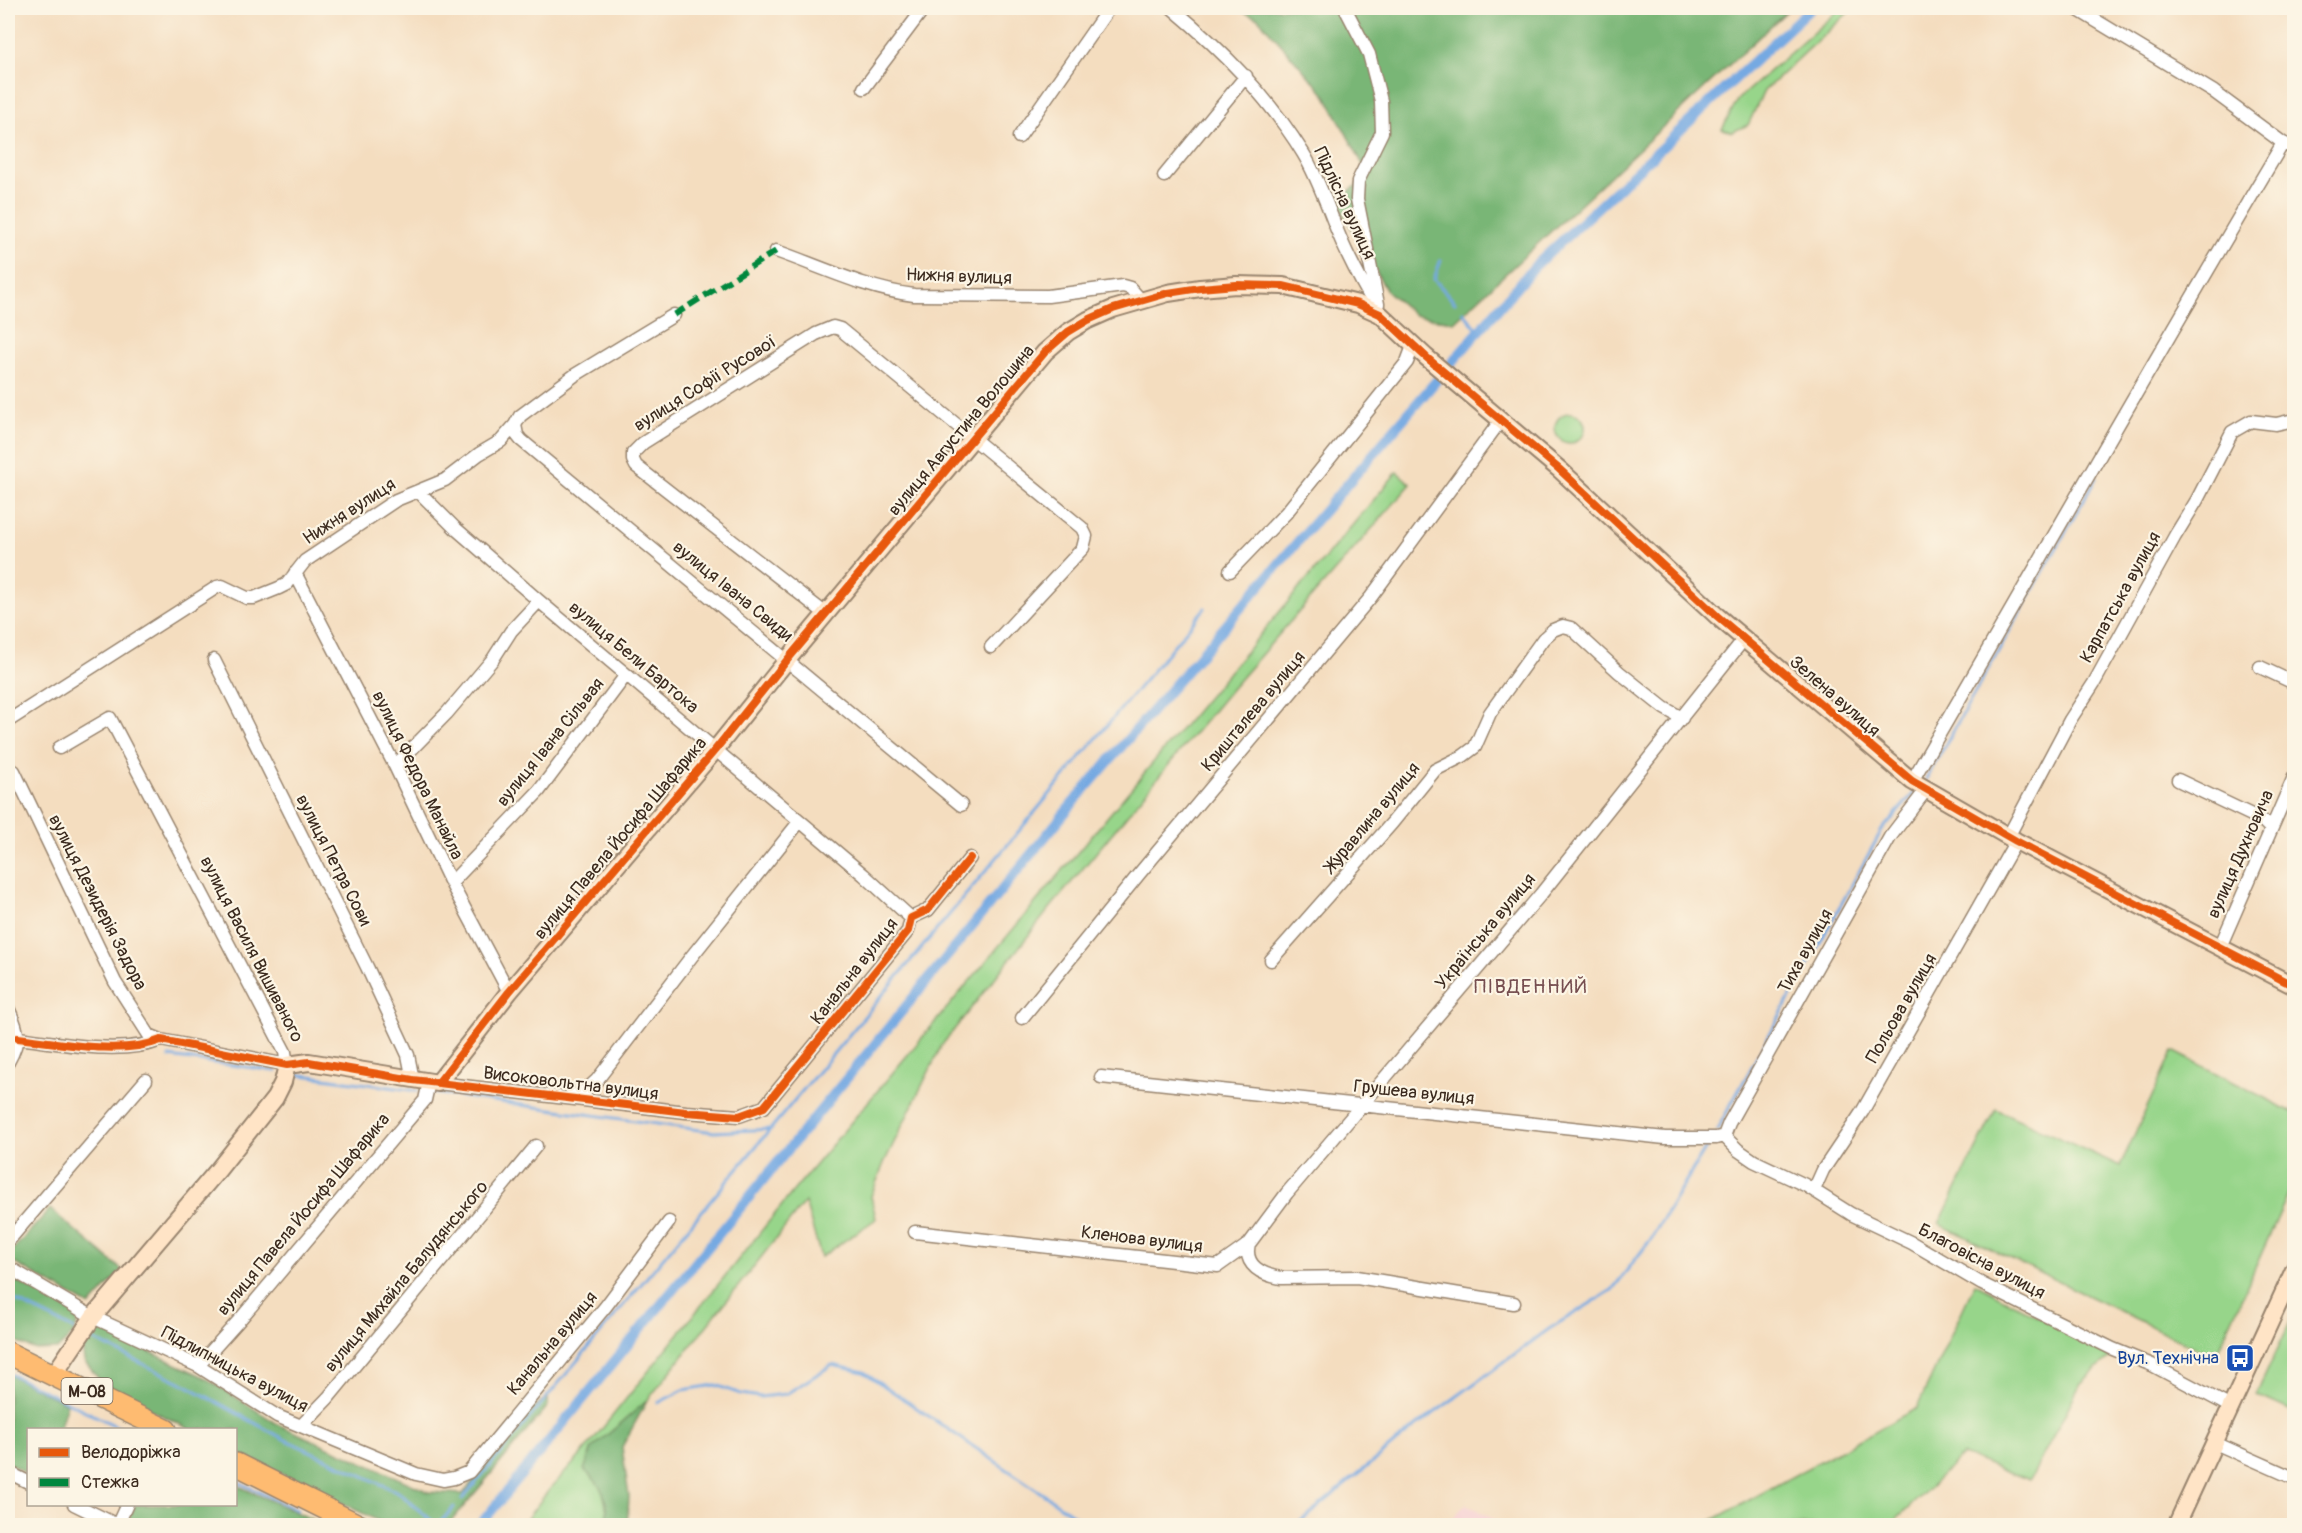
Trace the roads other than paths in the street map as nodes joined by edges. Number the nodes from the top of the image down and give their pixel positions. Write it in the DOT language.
graph roads {
  1 [pos="924,8"];
  2 [pos="1108,8"];
  3 [pos="1172,8"];
  4 [pos="1345,8"];
  5 [pos="2074,8"];
  6 [pos="1246,76"];
  7 [pos="864,88"];
  8 [pos="1019,137"];
  9 [pos="2289,146"];
  10 [pos="1164,176"];
  11 [pos="776,251"];
  12 [pos="1141,300"];
  13 [pos="1380,314"];
  14 [pos="674,315"];
  15 [pos="1420,352"];
  16 [pos="1501,420"];
  17 [pos="2294,420"];
  18 [pos="515,425"];
  19 [pos="972,437"];
  20 [pos="418,491"];
  21 [pos="1230,571"];
  22 [pos="295,573"];
  23 [pos="539,601"];
  24 [pos="826,614"];
  25 [pos="1744,639"];
  26 [pos="991,647"];
  27 [pos="788,659"];
  28 [pos="214,660"];
  29 [pos="2260,667"];
  30 [pos="626,675"];
  31 [pos="2295,683"];
  32 [pos="1682,718"];
  33 [pos="8,721"];
  34 [pos="58,748"];
  35 [pos="715,750"];
  36 [pos="395,766"];
  37 [pos="14,771"];
  38 [pos="2295,777"];
  39 [pos="2178,780"];
  40 [pos="1919,785"];
  41 [pos="961,805"];
  42 [pos="800,821"];
  43 [pos="2271,828"];
  44 [pos="2012,839"];
  45 [pos="970,858"];
  46 [pos="451,883"];
  47 [pos="911,918"];
  48 [pos="2220,947"];
  49 [pos="1271,960"];
  50 [pos="2295,986"];
  51 [pos="509,992"];
  52 [pos="8,1008"];
  53 [pos="1022,1018"];
  54 [pos="18,1038"];
  55 [pos="161,1040"];
  56 [pos="8,1062"];
  57 [pos="286,1065"];
  58 [pos="1101,1077"];
  59 [pos="146,1080"];
  60 [pos="427,1081"];
  61 [pos="568,1097"];
  62 [pos="1363,1104"];
  63 [pos="764,1107"];
  64 [pos="1724,1136"];
  65 [pos="537,1146"];
  66 [pos="1814,1190"];
  67 [pos="669,1222"];
  68 [pos="915,1232"];
  69 [pos="8,1241"];
  70 [pos="1249,1244"];
  71 [pos="8,1267"];
  72 [pos="2295,1270"];
  73 [pos="1514,1303"];
  74 [pos="93,1317"];
  75 [pos="8,1353"];
  76 [pos="198,1366"];
  77 [pos="53,1376"];
  78 [pos="2231,1407"];
  79 [pos="301,1426"];
  80 [pos="162,1428"];
  81 [pos="2215,1443"];
  82 [pos="237,1464"];
  83 [pos="8,1472"];
  84 [pos="454,1478"];
  85 [pos="2295,1478"];
  86 [pos="27,1482"];
  87 [pos="78,1506"];
  88 [pos="126,1506"];
  89 [pos="118,1525"];
  90 [pos="360,1526"];
  91 [pos="2176,1526"];
  1 -- 7 [label="street"];
  2 -- 8 [label="street"];
  3 -- 6 [label="street, Підлісна вулиця"];
  4 -- 13 [label="street"];
  5 -- 9 [label="street"];
  6 -- 10 [label="street"];
  6 -- 13 [label="street, Підлісна вулиця"];
  9 -- 40 [label="street, Тиха вулиця"];
  11 -- 12 [label="street, Нижня вулиця"];
  12 -- 13 [label="street, вулиця Августина Волошина"];
  12 -- 19 [label="street, вулиця Августина Волошина"];
  13 -- 15 [label="street, вулиця Августина Волошина"];
  14 -- 18 [label="street, Нижня вулиця"];
  15 -- 16 [label="street, Зелена вулиця"];
  15 -- 21 [label="street"];
  16 -- 25 [label="street, Зелена вулиця"];
  16 -- 53 [label="street, Кришталева вулиця"];
  17 -- 44 [label="street, Карпатська вулиця"];
  18 -- 20 [label="street, Нижня вулиця"];
  18 -- 27 [label="street, вулиця Івана Свиди"];
  19 -- 24 [label="street, вулиця Августина Волошина"];
  19 -- 24 [label="street, вулиця Софії Русової"];
  19 -- 26 [label="street"];
  20 -- 22 [label="street, Нижня вулиця"];
  20 -- 23 [label="street, вулиця Бели Бартока"];
  22 -- 33 [label="street, Нижня вулиця"];
  22 -- 36 [label="street, вулиця Федора Манайла"];
  23 -- 30 [label="street, вулиця Бели Бартока"];
  23 -- 36 [label="street"];
  24 -- 27 [label="street, вулиця Павела Йосифа Шафарика"];
  25 -- 32 [label="street, Українська вулиця"];
  25 -- 40 [label="street, Зелена вулиця"];
  27 -- 35 [label="street, вулиця Павела Йосифа Шафарика"];
  27 -- 41 [label="street, вулиця Івана Свиди"];
  28 -- 60 [label="street, вулиця Петра Сови"];
  29 -- 31 [label="street"];
  30 -- 35 [label="street, вулиця Бели Бартока"];
  30 -- 46 [label="street, вулиця Івана Сільвая"];
  32 -- 49 [label="street, Журавлина вулиця"];
  32 -- 62 [label="street, Українська вулиця"];
  34 -- 57 [label="street, вулиця Василя Вишиваного"];
  35 -- 42 [label="street, вулиця Бели Бартока"];
  35 -- 51 [label="street, вулиця Павела Йосифа Шафарика"];
  36 -- 46 [label="street, вулиця Федора Манайла"];
  37 -- 55 [label="street, вулиця Дезидерія Задора"];
  38 -- 43 [label="street, вулиця Духновича"];
  39 -- 43 [label="street"];
  40 -- 44 [label="street, Зелена вулиця"];
  40 -- 64 [label="street, Тиха вулиця"];
  42 -- 47 [label="street, вулиця Бели Бартока"];
  42 -- 61 [label="street"];
  43 -- 48 [label="street, вулиця Духновича"];
  44 -- 48 [label="street, Зелена вулиця"];
  44 -- 66 [label="street, Польова вулиця"];
  45 -- 47 [label="street, Канальна вулиця"];
  46 -- 51 [label="street, вулиця Федора Манайла"];
  47 -- 63 [label="street, Канальна вулиця"];
  48 -- 50 [label="street, Зелена вулиця"];
  51 -- 60 [label="street, вулиця Павела Йосифа Шафарика"];
  52 -- 54 [label="street"];
  54 -- 55 [label="street, Високовольтна вулиця"];
  54 -- 56 [label="street"];
  55 -- 57 [label="street, Високовольтна вулиця"];
  57 -- 60 [label="street, Високовольтна вулиця"];
  57 -- 74 [label="street, вулиця Василя Вишиваного"];
  58 -- 62 [label="street, Грушева вулиця"];
  59 -- 69 [label="street"];
  60 -- 61 [label="street, Високовольтна вулиця"];
  60 -- 76 [label="street, вулиця Павела Йосифа Шафарика"];
  61 -- 63 [label="street, Високовольтна вулиця"];
  62 -- 64 [label="street, Грушева вулиця"];
  62 -- 70 [label="street, Українська вулиця"];
  64 -- 66 [label="street, Благовісна вулиця"];
  65 -- 79 [label="street, вулиця Михайла Балудянського"];
  66 -- 78 [label="street, Благовісна вулиця"];
  67 -- 84 [label="street, Канальна вулиця"];
  68 -- 70 [label="street, Кленова вулиця"];
  70 -- 73 [label="street"];
  71 -- 74 [label="street, Підлипницька вулиця"];
  72 -- 78 [label="street"];
  74 -- 76 [label="street, Підлипницька вулиця"];
  74 -- 77 [label="street, вулиця Василя Вишиваного"];
  75 -- 77 [label="highway, М-08"];
  76 -- 79 [label="street, Підлипницька вулиця"];
  77 -- 80 [label="highway, М-08"];
  78 -- 81 [label="street"];
  79 -- 84 [label="street, Підлипницька вулиця"];
  81 -- 85 [label="street"];
  81 -- 91 [label="street"];
  82 -- 90 [label="highway"];
  83 -- 86 [label="street"];
  87 -- 89 [label="street"];
  88 -- 89 [label="street"];
}
